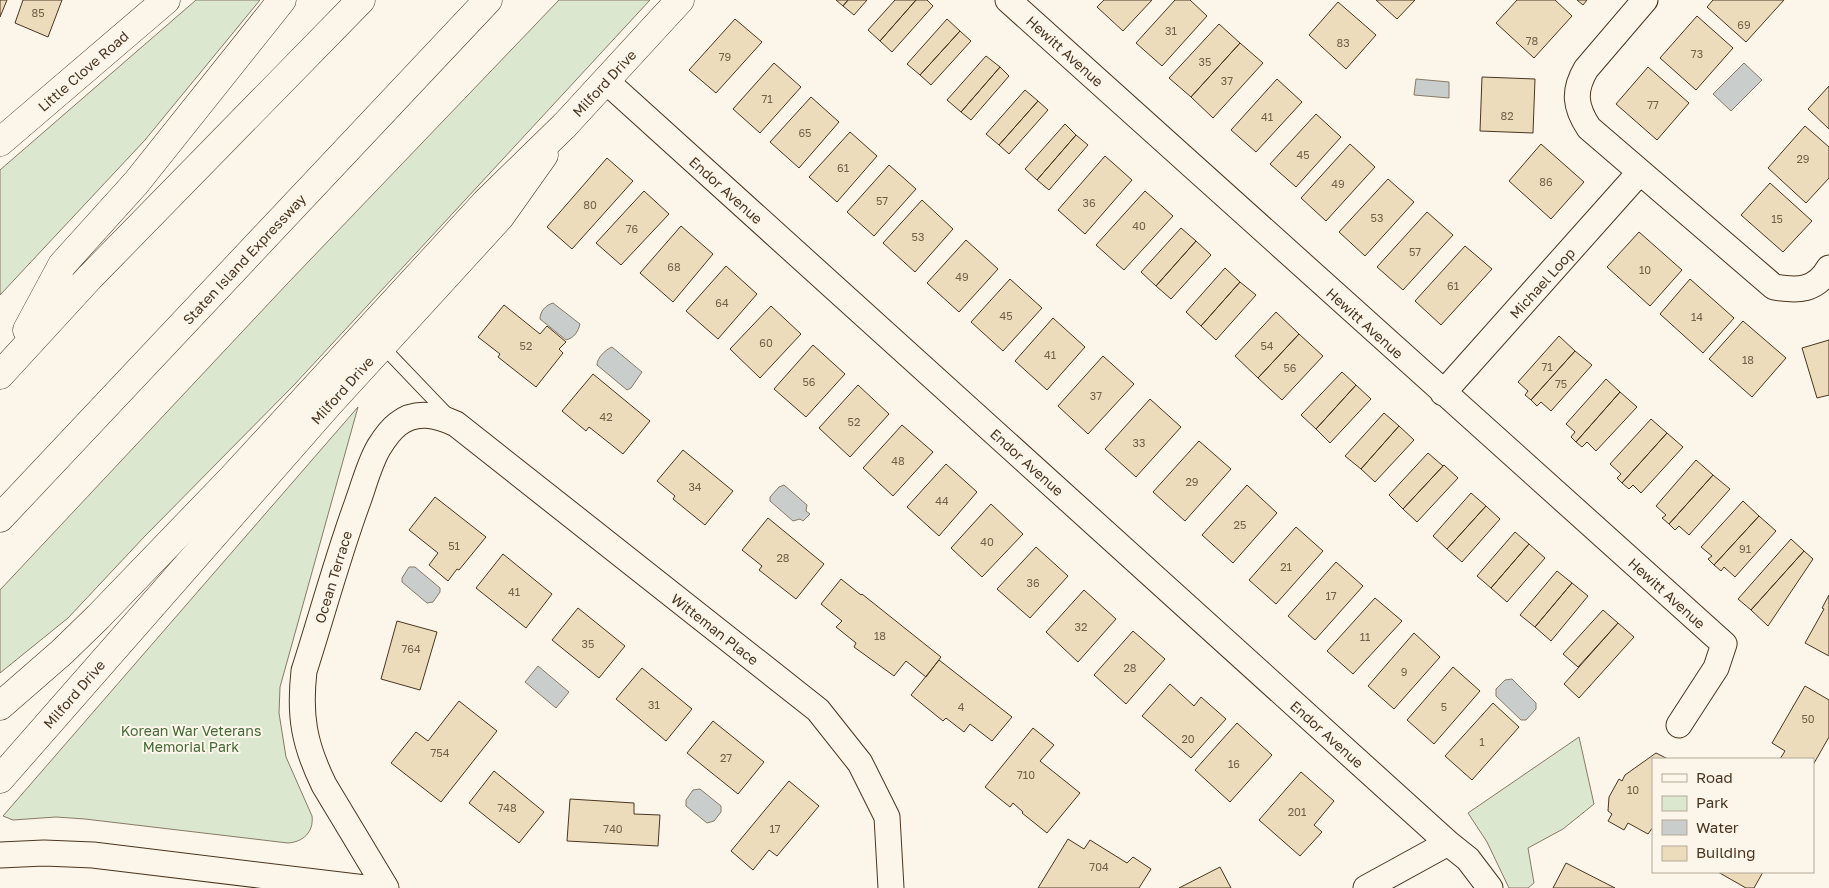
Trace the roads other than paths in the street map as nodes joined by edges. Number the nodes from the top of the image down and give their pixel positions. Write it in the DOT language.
graph roads {
  1 [pos="166,0"];
  2 [pos="282,0"];
  3 [pos="361,0"];
  4 [pos="488,0"];
  5 [pos="680,0"];
  6 [pos="1008,0"];
  7 [pos="1645,0"];
  8 [pos="606,81"];
  9 [pos="565,125"];
  10 [pos="0,142"];
  11 [pos="1640,172"];
  12 [pos="1829,268"];
  13 [pos="382,346"];
  14 [pos="3,371"];
  15 [pos="1443,393"];
  16 [pos="456,424"];
  17 [pos="0,518"];
  18 [pos="0,706"];
  19 [pos="1679,725"];
  20 [pos="0,778"];
  21 [pos="1448,843"];
  22 [pos="0,855"];
  23 [pos="365,888"];
  24 [pos="386,888"];
  25 [pos="891,888"];
  26 [pos="1366,888"];
  27 [pos="1490,888"];
  1 -- 10 [label="main road, Little Clove Road"];
  2 -- 14 [label="main road"];
  3 -- 14 [label="main road"];
  4 -- 17 [label="main road, Staten Island Expressway"];
  5 -- 8 [label="main road, Milford Drive"];
  6 -- 15 [label="street, Hewitt Avenue"];
  7 -- 11 [label="street"];
  8 -- 9 [label="main road, Milford Drive"];
  8 -- 21 [label="street, Endor Avenue"];
  9 -- 13 [label="main road, Milford Drive"];
  9 -- 18 [label="main road"];
  11 -- 12 [label="street"];
  11 -- 15 [label="street, Michael Loop"];
  13 -- 16 [label="lane"];
  13 -- 20 [label="main road, Milford Drive"];
  15 -- 19 [label="street, Hewitt Avenue"];
  16 -- 24 [label="street, Ocean Terrace"];
  16 -- 25 [label="street, Witteman Place"];
  21 -- 26 [label="street"];
  21 -- 27 [label="street, Endor Avenue"];
  22 -- 23 [label="street"];
}
